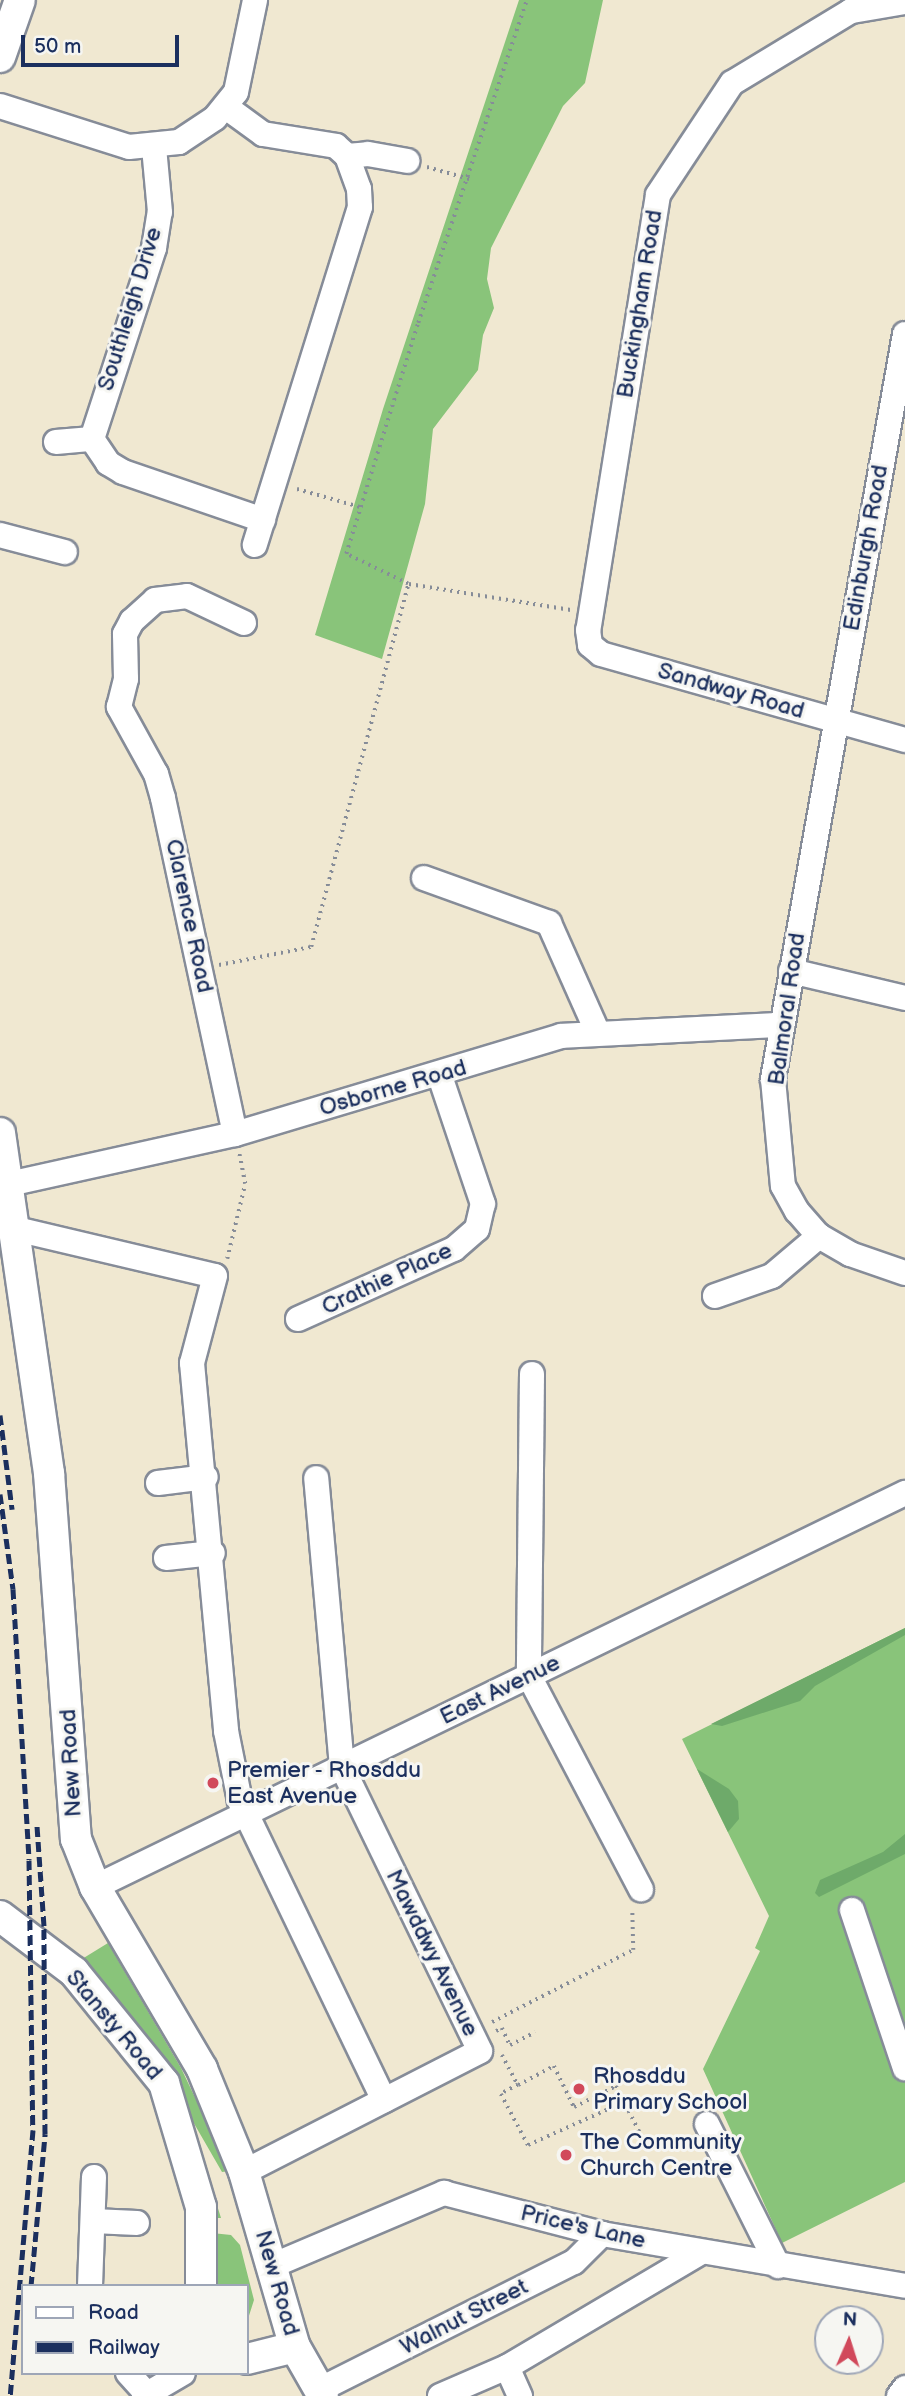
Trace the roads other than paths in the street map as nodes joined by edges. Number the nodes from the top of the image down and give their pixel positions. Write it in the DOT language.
graph roads {
  1 [pos="20,0"];
  2 [pos="255,0"];
  3 [pos="905,2"];
  4 [pos="0,57"];
  5 [pos="0,106"];
  6 [pos="226,107"];
  7 [pos="154,147"];
  8 [pos="347,156"];
  9 [pos="407,162"];
  10 [pos="905,334"];
  11 [pos="92,439"];
  12 [pos="56,442"];
  13 [pos="263,520"];
  14 [pos="0,535"];
  15 [pos="255,545"];
  16 [pos="65,552"];
  17 [pos="590,613"];
  18 [pos="244,623"];
  19 [pos="835,720"];
  20 [pos="905,740"];
  21 [pos="424,878"];
  22 [pos="791,971"];
  23 [pos="905,998"];
  24 [pos="780,1025"];
  25 [pos="597,1031"];
  26 [pos="440,1076"];
  27 [pos="0,1133"];
  28 [pos="235,1134"];
  29 [pos="9,1184"];
  30 [pos="16,1229"];
  31 [pos="819,1236"];
  32 [pos="905,1273"];
  33 [pos="715,1296"];
  34 [pos="298,1320"];
  35 [pos="532,1374"];
  36 [pos="205,1477"];
  37 [pos="316,1478"];
  38 [pos="158,1482"];
  39 [pos="905,1493"];
  40 [pos="212,1553"];
  41 [pos="166,1558"];
  42 [pos="529,1676"];
  43 [pos="342,1767"];
  44 [pos="246,1813"];
  45 [pos="95,1886"];
  46 [pos="641,1889"];
  47 [pos="852,1910"];
  48 [pos="0,1916"];
  49 [pos="905,2068"];
  50 [pos="384,2100"];
  51 [pos="707,2124"];
  52 [pos="244,2172"];
  53 [pos="94,2177"];
  54 [pos="93,2221"];
  55 [pos="137,2223"];
  56 [pos="602,2234"];
  57 [pos="700,2253"];
  58 [pos="274,2265"];
  59 [pos="778,2266"];
  60 [pos="90,2284"];
  61 [pos="201,2284"];
  62 [pos="905,2286"];
  63 [pos="295,2347"];
  64 [pos="248,2359"];
  65 [pos="507,2367"];
  66 [pos="130,2375"];
  67 [pos="180,2375"];
  68 [pos="905,2388"];
  69 [pos="321,2393"];
  70 [pos="145,2395"];
  71 [pos="440,2396"];
  72 [pos="520,2396"];
  73 [pos="900,2396"];
  1 -- 4 [label="main road"];
  2 -- 6 [label="street"];
  3 -- 17 [label="street, Buckingham Road"];
  5 -- 7 [label="street"];
  6 -- 7 [label="street"];
  6 -- 8 [label="street"];
  7 -- 11 [label="street, Southleigh Drive"];
  8 -- 9 [label="street"];
  8 -- 13 [label="street"];
  10 -- 19 [label="street, Edinburgh Road"];
  11 -- 12 [label="street"];
  11 -- 13 [label="street"];
  13 -- 15 [label="street"];
  14 -- 16 [label="street"];
  17 -- 19 [label="street, Sandway Road"];
  18 -- 28 [label="street, Clarence Road"];
  19 -- 20 [label="street, Sandway Road"];
  19 -- 22 [label="street, Balmoral Road"];
  21 -- 25 [label="street"];
  22 -- 23 [label="street"];
  22 -- 24 [label="street, Balmoral Road"];
  24 -- 25 [label="street, Osborne Road"];
  24 -- 31 [label="street, Balmoral Road"];
  25 -- 26 [label="street, Osborne Road"];
  26 -- 28 [label="street, Osborne Road"];
  26 -- 34 [label="street, Crathie Place"];
  27 -- 29 [label="main road, New Road"];
  28 -- 29 [label="street, Osborne Road"];
  29 -- 30 [label="main road, New Road"];
  30 -- 36 [label="street"];
  30 -- 45 [label="main road, New Road"];
  31 -- 32 [label="street, Balmoral Road"];
  31 -- 33 [label="street"];
  35 -- 42 [label="street"];
  36 -- 38 [label="street"];
  36 -- 40 [label="street"];
  37 -- 43 [label="street"];
  39 -- 42 [label="street, East Avenue"];
  40 -- 41 [label="street"];
  40 -- 44 [label="street"];
  42 -- 43 [label="street, East Avenue"];
  42 -- 46 [label="street"];
  43 -- 44 [label="street, East Avenue"];
  43 -- 50 [label="street, Mawddwy Avenue"];
  44 -- 45 [label="street, East Avenue"];
  44 -- 50 [label="street"];
  45 -- 52 [label="main road, New Road"];
  47 -- 49 [label="street"];
  48 -- 61 [label="main road, Stansty Road"];
  50 -- 52 [label="street, Mawddwy Avenue"];
  51 -- 59 [label="street"];
  52 -- 58 [label="main road, New Road"];
  53 -- 54 [label="street"];
  54 -- 55 [label="street"];
  54 -- 60 [label="street"];
  56 -- 57 [label="street, Price's Lane"];
  56 -- 58 [label="street, Price's Lane"];
  56 -- 69 [label="street, Walnut Street"];
  57 -- 59 [label="street, Price's Lane"];
  57 -- 65 [label="street"];
  58 -- 63 [label="main road, New Road"];
  59 -- 62 [label="street, Price's Lane"];
  63 -- 64 [label="main road"];
  63 -- 69 [label="main road, New Road"];
  65 -- 71 [label="street"];
  65 -- 72 [label="street"];
  66 -- 70 [label="street"];
  67 -- 70 [label="street"];
  68 -- 73 [label="street"];
}
